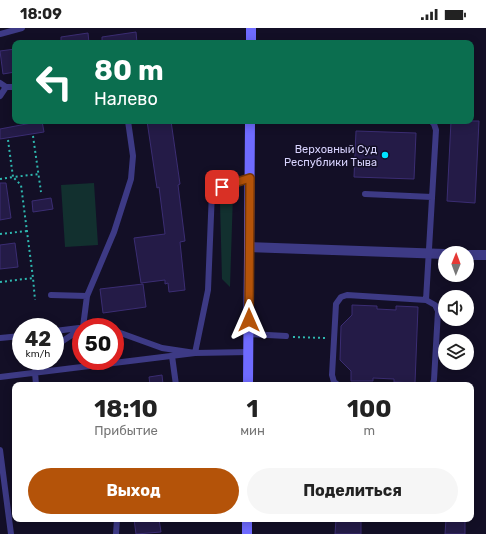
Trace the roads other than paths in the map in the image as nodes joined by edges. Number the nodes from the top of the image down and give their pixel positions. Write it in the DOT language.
graph roads {
  1 [pos="22,28"];
  2 [pos="251,28"];
  3 [pos="0,34"];
  4 [pos="251,40"];
  5 [pos="0,84"];
  6 [pos="6,87"];
  7 [pos="12,87"];
  8 [pos="0,96"];
  9 [pos="128,124"];
  10 [pos="250,124"];
  11 [pos="434,124"];
  12 [pos="250,178"];
  13 [pos="366,194"];
  14 [pos="432,198"];
  15 [pos="249,246"];
  16 [pos="429,253"];
  17 [pos="438,254"];
  18 [pos="474,255"];
  19 [pos="486,255"];
  20 [pos="51,295"];
  21 [pos="88,296"];
  22 [pos="426,300"];
  23 [pos="84,318"];
  24 [pos="124,334"];
  25 [pos="249,334"];
  26 [pos="286,336"];
  27 [pos="12,337"];
  28 [pos="0,338"];
  29 [pos="249,352"];
  30 [pos="195,353"];
  31 [pos="172,356"];
  32 [pos="35,372"];
  33 [pos="0,377"];
  34 [pos="36,382"];
  35 [pos="176,382"];
  36 [pos="248,382"];
  37 [pos="335,382"];
  38 [pos="433,382"];
  39 [pos="0,450"];
  40 [pos="117,522"];
  41 [pos="247,522"];
  42 [pos="11,534"];
  43 [pos="116,534"];
  44 [pos="247,534"];
  1 -- 3 [label="lane"];
  2 -- 4 [label="main road"];
  5 -- 6 [label="lane"];
  6 -- 7 [label="lane"];
  6 -- 8 [label="lane"];
  9 -- 21 [label="lane"];
  10 -- 12 [label="main road"];
  11 -- 14 [label="lane"];
  12 -- 15 [label="main road"];
  12 -- 30 [label="lane"];
  13 -- 14 [label="lane"];
  14 -- 16 [label="lane"];
  15 -- 16 [label="street"];
  15 -- 25 [label="main road"];
  16 -- 17 [label="street"];
  16 -- 22 [label="lane"];
  18 -- 19 [label="street"];
  20 -- 21 [label="lane"];
  21 -- 23 [label="lane"];
  22 -- 37 [label="lane"];
  22 -- 38 [label="lane"];
  24 -- 30 [label="lane"];
  25 -- 26 [label="lane"];
  25 -- 29 [label="main road"];
  27 -- 28 [label="lane"];
  29 -- 30 [label="lane"];
  29 -- 36 [label="main road"];
  30 -- 31 [label="lane"];
  31 -- 32 [label="lane"];
  31 -- 35 [label="lane"];
  32 -- 33 [label="lane"];
  32 -- 34 [label="lane"];
  39 -- 42 [label="lane"];
  40 -- 43 [label="lane"];
  41 -- 44 [label="main road"];
}
